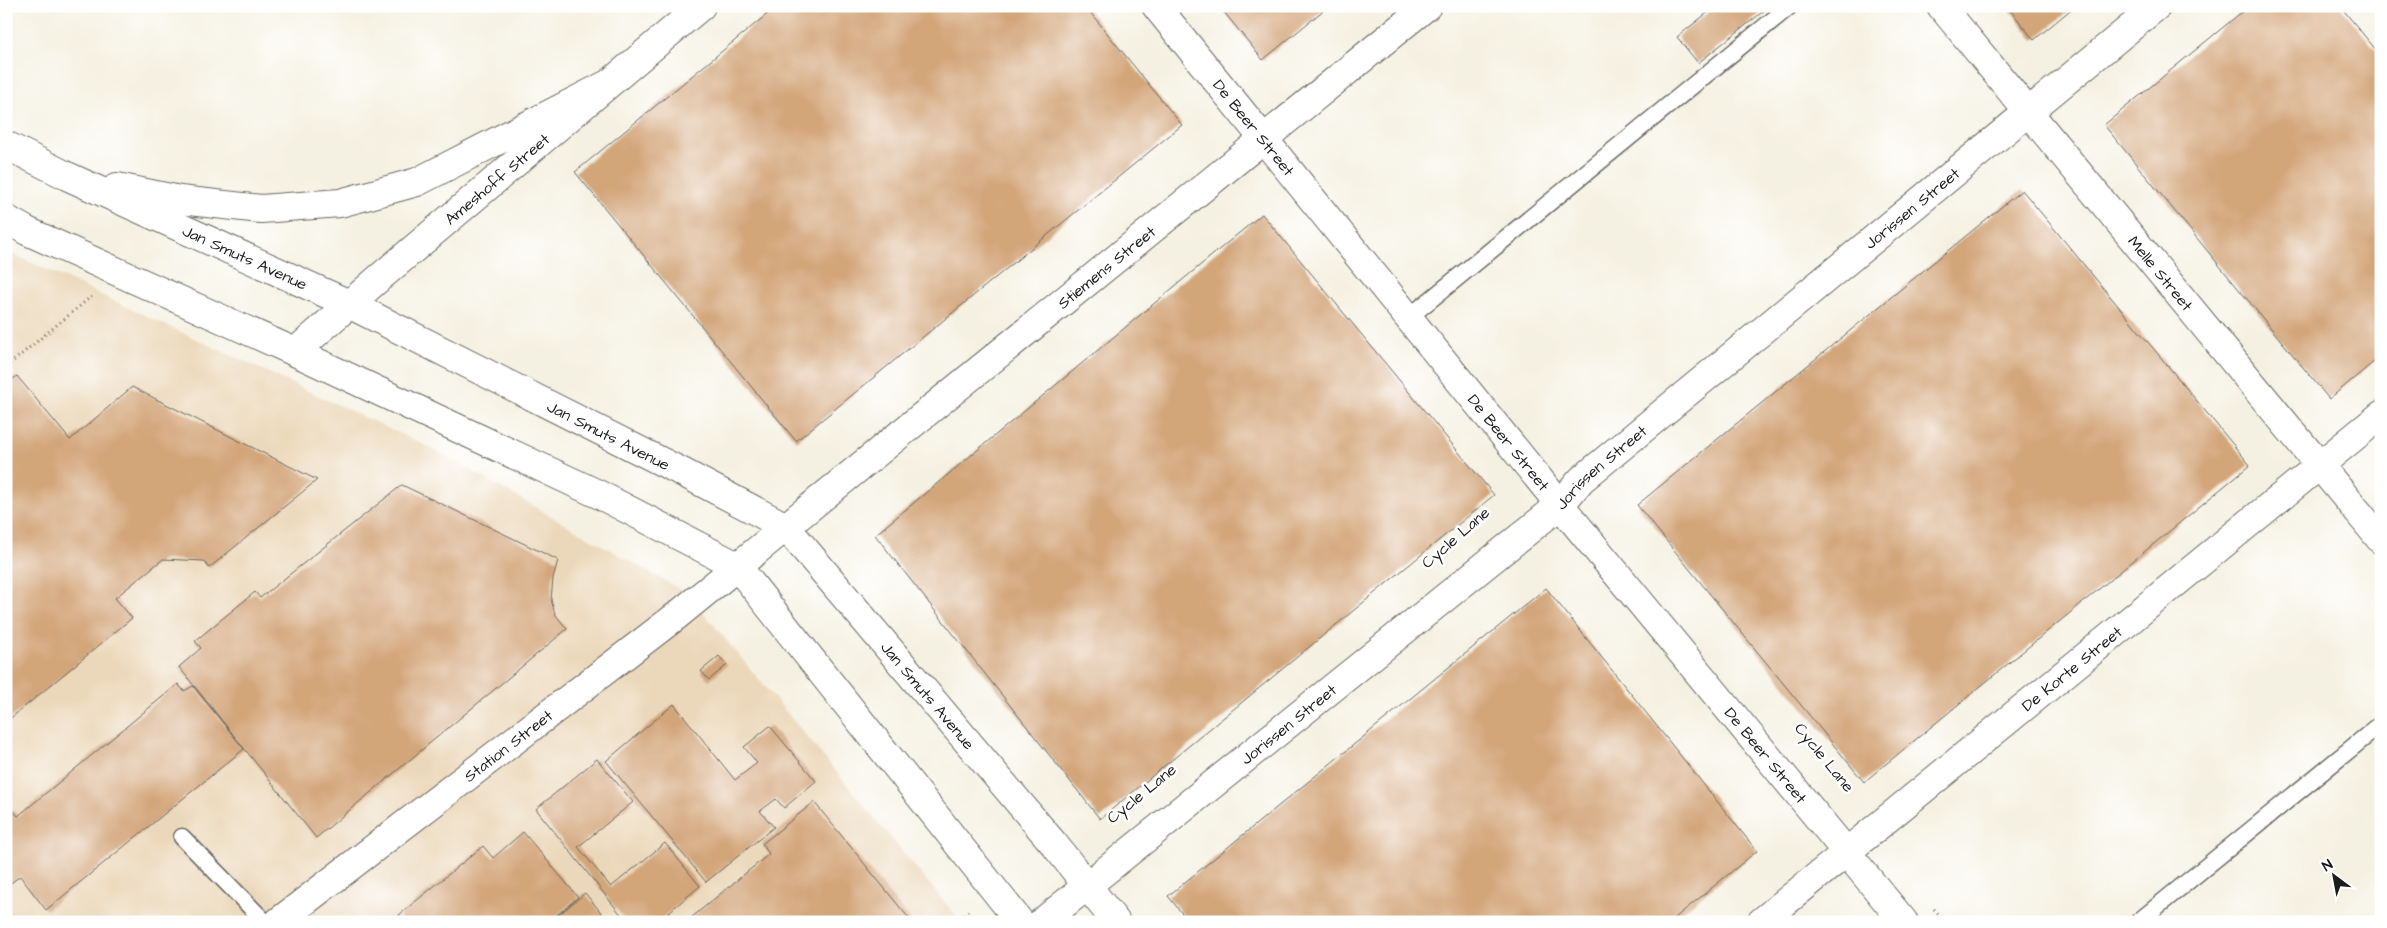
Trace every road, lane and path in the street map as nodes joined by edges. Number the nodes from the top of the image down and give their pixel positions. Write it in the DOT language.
graph roads {
  1 [pos="701,6"];
  2 [pos="1156,6"];
  3 [pos="1427,6"];
  4 [pos="1790,6"];
  5 [pos="1941,6"];
  6 [pos="2157,6"];
  7 [pos="606,85"];
  8 [pos="2029,113"];
  9 [pos="1264,140"];
  10 [pos="6,145"];
  11 [pos="67,176"];
  12 [pos="6,219"];
  13 [pos="120,273"];
  14 [pos="349,304"];
  15 [pos="1408,318"];
  16 [pos="296,352"];
  17 [pos="6,367"];
  18 [pos="2381,415"];
  19 [pos="2320,465"];
  20 [pos="1560,505"];
  21 [pos="786,527"];
  22 [pos="2381,540"];
  23 [pos="737,566"];
  24 [pos="2381,724"];
  25 [pos="182,837"];
  26 [pos="1846,852"];
  27 [pos="1088,885"];
  28 [pos="993,887"];
  29 [pos="1932,906"];
  30 [pos="265,922"];
  31 [pos="278,922"];
  32 [pos="958,922"];
  33 [pos="1020,922"];
  34 [pos="1042,922"];
  35 [pos="1116,922"];
  36 [pos="1761,922"];
  37 [pos="1904,922"];
  38 [pos="1945,922"];
  39 [pos="2138,922"];
  1 -- 7 [label="main road, Ameshoff Street"];
  2 -- 9 [label="main road, De Beer Street"];
  3 -- 9 [label="main road, Stiemens Street"];
  4 -- 15 [label="lane"];
  5 -- 8 [label="main road, Melle Street"];
  6 -- 8 [label="main road, Jorissen Street"];
  7 -- 11 [label="main road"];
  7 -- 14 [label="main road, Ameshoff Street"];
  8 -- 19 [label="main road, Melle Street"];
  8 -- 20 [label="main road, Jorissen Street"];
  9 -- 15 [label="main road, De Beer Street"];
  9 -- 21 [label="main road, Stiemens Street"];
  10 -- 11 [label="main road, Jan Smuts Avenue"];
  11 -- 14 [label="main road, Jan Smuts Avenue"];
  12 -- 13 [label="main road"];
  13 -- 16 [label="main road"];
  13 -- 17 [label="path"];
  14 -- 16 [label="main road, Ameshoff Street"];
  14 -- 21 [label="main road, Jan Smuts Avenue"];
  15 -- 20 [label="main road, De Beer Street"];
  16 -- 23 [label="main road"];
  18 -- 19 [label="main road, De Korte Street"];
  19 -- 22 [label="main road, Melle Street"];
  19 -- 26 [label="main road, De Korte Street"];
  20 -- 26 [label="main road, De Beer Street"];
  20 -- 27 [label="main road, Jorissen Street"];
  21 -- 23 [label="main road, Stiemens Street"];
  21 -- 27 [label="main road, Jan Smuts Avenue"];
  23 -- 28 [label="main road"];
  23 -- 31 [label="main road, Station Street"];
  24 -- 39 [label="lane"];
  25 -- 30 [label="lane"];
  26 -- 36 [label="main road, De Korte Street"];
  26 -- 37 [label="main road, De Beer Street"];
  27 -- 34 [label="main road, Jorissen Street"];
  27 -- 35 [label="main road, Jan Smuts Avenue"];
  28 -- 32 [label="path"];
  28 -- 33 [label="main road"];
  29 -- 38 [label="path"];
}
